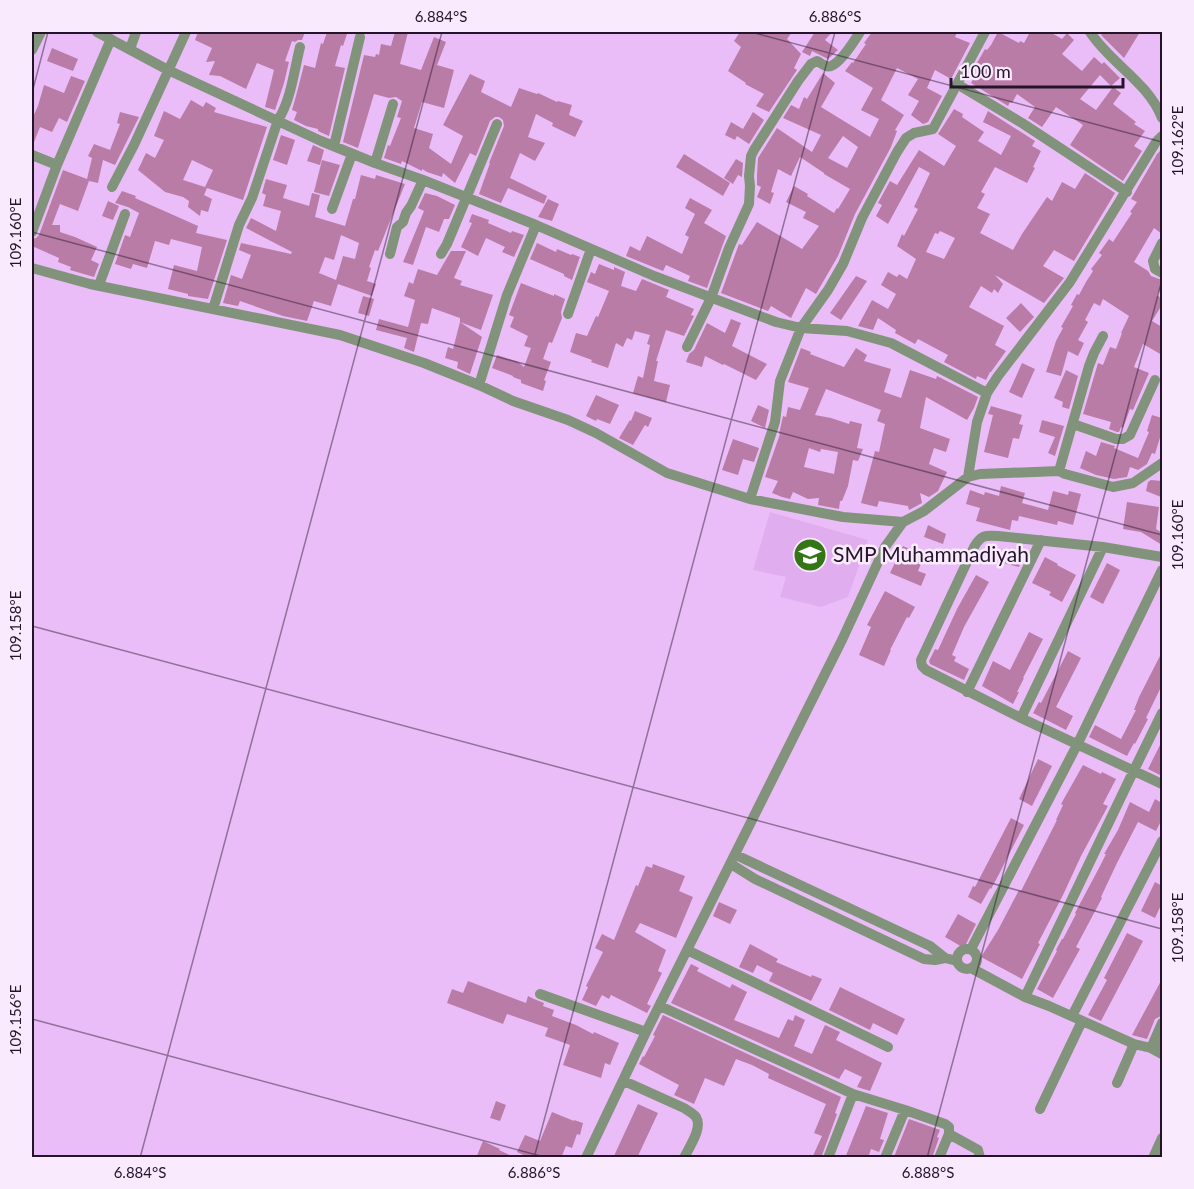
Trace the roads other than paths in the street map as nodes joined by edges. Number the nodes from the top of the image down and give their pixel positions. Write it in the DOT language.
graph roads {
  1 [pos="41,32"];
  2 [pos="97,32"];
  3 [pos="136,32"];
  4 [pos="186,32"];
  5 [pos="860,32"];
  6 [pos="985,32"];
  7 [pos="1090,32"];
  8 [pos="360,38"];
  9 [pos="111,39"];
  10 [pos="300,48"];
  11 [pos="130,49"];
  12 [pos="32,50"];
  13 [pos="168,70"];
  14 [pos="957,84"];
  15 [pos="393,104"];
  16 [pos="1162,118"];
  17 [pos="278,120"];
  18 [pos="497,124"];
  19 [pos="1162,136"];
  20 [pos="334,147"];
  21 [pos="352,154"];
  22 [pos="32,155"];
  23 [pos="375,163"];
  24 [pos="57,165"];
  25 [pos="423,180"];
  26 [pos="112,187"];
  27 [pos="1127,192"];
  28 [pos="466,197"];
  29 [pos="332,209"];
  30 [pos="125,214"];
  31 [pos="536,225"];
  32 [pos="32,232"];
  33 [pos="1162,243"];
  34 [pos="591,249"];
  35 [pos="390,254"];
  36 [pos="441,254"];
  37 [pos="32,268"];
  38 [pos="1162,273"];
  39 [pos="99,285"];
  40 [pos="711,298"];
  41 [pos="213,309"];
  42 [pos="568,314"];
  43 [pos="801,328"];
  44 [pos="1103,336"];
  45 [pos="687,346"];
  46 [pos="1155,380"];
  47 [pos="479,384"];
  48 [pos="987,393"];
  49 [pos="1073,424"];
  50 [pos="1162,463"];
  51 [pos="1059,471"];
  52 [pos="968,477"];
  53 [pos="750,499"];
  54 [pos="903,522"];
  55 [pos="1041,540"];
  56 [pos="1103,547"];
  57 [pos="1162,557"];
  58 [pos="1162,570"];
  59 [pos="967,692"];
  60 [pos="1162,713"];
  61 [pos="1021,718"];
  62 [pos="1077,745"];
  63 [pos="1134,770"];
  64 [pos="1162,784"];
  65 [pos="1162,841"];
  66 [pos="733,859"];
  67 [pos="971,949"];
  68 [pos="687,950"];
  69 [pos="957,961"];
  70 [pos="971,968"];
  71 [pos="540,994"];
  72 [pos="1025,997"];
  73 [pos="660,1006"];
  74 [pos="1072,1016"];
  75 [pos="1082,1021"];
  76 [pos="1162,1023"];
  77 [pos="646,1032"];
  78 [pos="1134,1044"];
  79 [pos="1162,1044"];
  80 [pos="888,1047"];
  81 [pos="1151,1048"];
  82 [pos="1162,1054"];
  83 [pos="624,1081"];
  84 [pos="1117,1083"];
  85 [pos="853,1094"];
  86 [pos="1040,1109"];
  87 [pos="905,1110"];
  88 [pos="949,1134"];
  89 [pos="1162,1138"];
  90 [pos="586,1158"];
  91 [pos="684,1158"];
  92 [pos="828,1158"];
  93 [pos="885,1158"];
  94 [pos="939,1158"];
  95 [pos="980,1158"];
  96 [pos="1153,1158"];
  1 -- 12 [label="street"];
  2 -- 9 [label="street"];
  3 -- 11 [label="street"];
  4 -- 13 [label="street"];
  5 -- 40 [label="street"];
  6 -- 14 [label="street"];
  7 -- 16 [label="street"];
  8 -- 20 [label="street"];
  9 -- 11 [label="street"];
  9 -- 24 [label="street"];
  10 -- 17 [label="street"];
  11 -- 13 [label="street"];
  13 -- 17 [label="street"];
  13 -- 26 [label="street"];
  14 -- 27 [label="street"];
  14 -- 43 [label="street"];
  15 -- 23 [label="street"];
  17 -- 20 [label="street"];
  17 -- 41 [label="street"];
  18 -- 28 [label="street"];
  19 -- 27 [label="street"];
  20 -- 21 [label="street"];
  21 -- 23 [label="street"];
  21 -- 29 [label="street"];
  22 -- 24 [label="street"];
  23 -- 25 [label="street"];
  24 -- 32 [label="street"];
  25 -- 28 [label="street"];
  25 -- 35 [label="street"];
  27 -- 48 [label="street"];
  28 -- 31 [label="street"];
  28 -- 36 [label="street"];
  30 -- 39 [label="street"];
  31 -- 34 [label="street"];
  31 -- 47 [label="street"];
  33 -- 38 [label="street"];
  34 -- 40 [label="street"];
  34 -- 42 [label="street"];
  37 -- 39 [label="street"];
  39 -- 41 [label="street"];
  40 -- 43 [label="street"];
  40 -- 45 [label="street"];
  41 -- 47 [label="street"];
  43 -- 48 [label="street"];
  43 -- 53 [label="street"];
  44 -- 49 [label="street"];
  46 -- 49 [label="street"];
  47 -- 53 [label="street"];
  48 -- 52 [label="street"];
  49 -- 51 [label="street"];
  50 -- 51 [label="street"];
  51 -- 52 [label="street"];
  52 -- 54 [label="street"];
  53 -- 54 [label="street"];
  54 -- 66 [label="street"];
  55 -- 56 [label="street"];
  55 -- 59 [label="street"];
  55 -- 59 [label="street"];
  56 -- 57 [label="street"];
  56 -- 61 [label="street"];
  58 -- 62 [label="street"];
  59 -- 61 [label="street"];
  60 -- 63 [label="street"];
  61 -- 62 [label="street"];
  62 -- 63 [label="street"];
  62 -- 67 [label="street"];
  63 -- 64 [label="street"];
  63 -- 72 [label="street"];
  65 -- 74 [label="street"];
  66 -- 68 [label="street"];
  66 -- 69 [label="street"];
  67 -- 69 [label="street"];
  67 -- 70 [label="street"];
  68 -- 73 [label="street"];
  68 -- 80 [label="street"];
  69 -- 70 [label="street"];
  70 -- 72 [label="street"];
  71 -- 77 [label="street"];
  72 -- 74 [label="street"];
  73 -- 77 [label="street"];
  73 -- 85 [label="street"];
  74 -- 75 [label="street"];
  75 -- 78 [label="street"];
  75 -- 86 [label="street"];
  76 -- 81 [label="street"];
  77 -- 83 [label="street"];
  78 -- 81 [label="street"];
  78 -- 84 [label="street"];
  79 -- 81 [label="street"];
  81 -- 82 [label="street"];
  83 -- 90 [label="street"];
  83 -- 91 [label="street"];
  85 -- 87 [label="street"];
  85 -- 92 [label="street"];
  87 -- 88 [label="street"];
  87 -- 93 [label="street"];
  88 -- 94 [label="street"];
  88 -- 95 [label="street"];
  89 -- 96 [label="street"];
}
